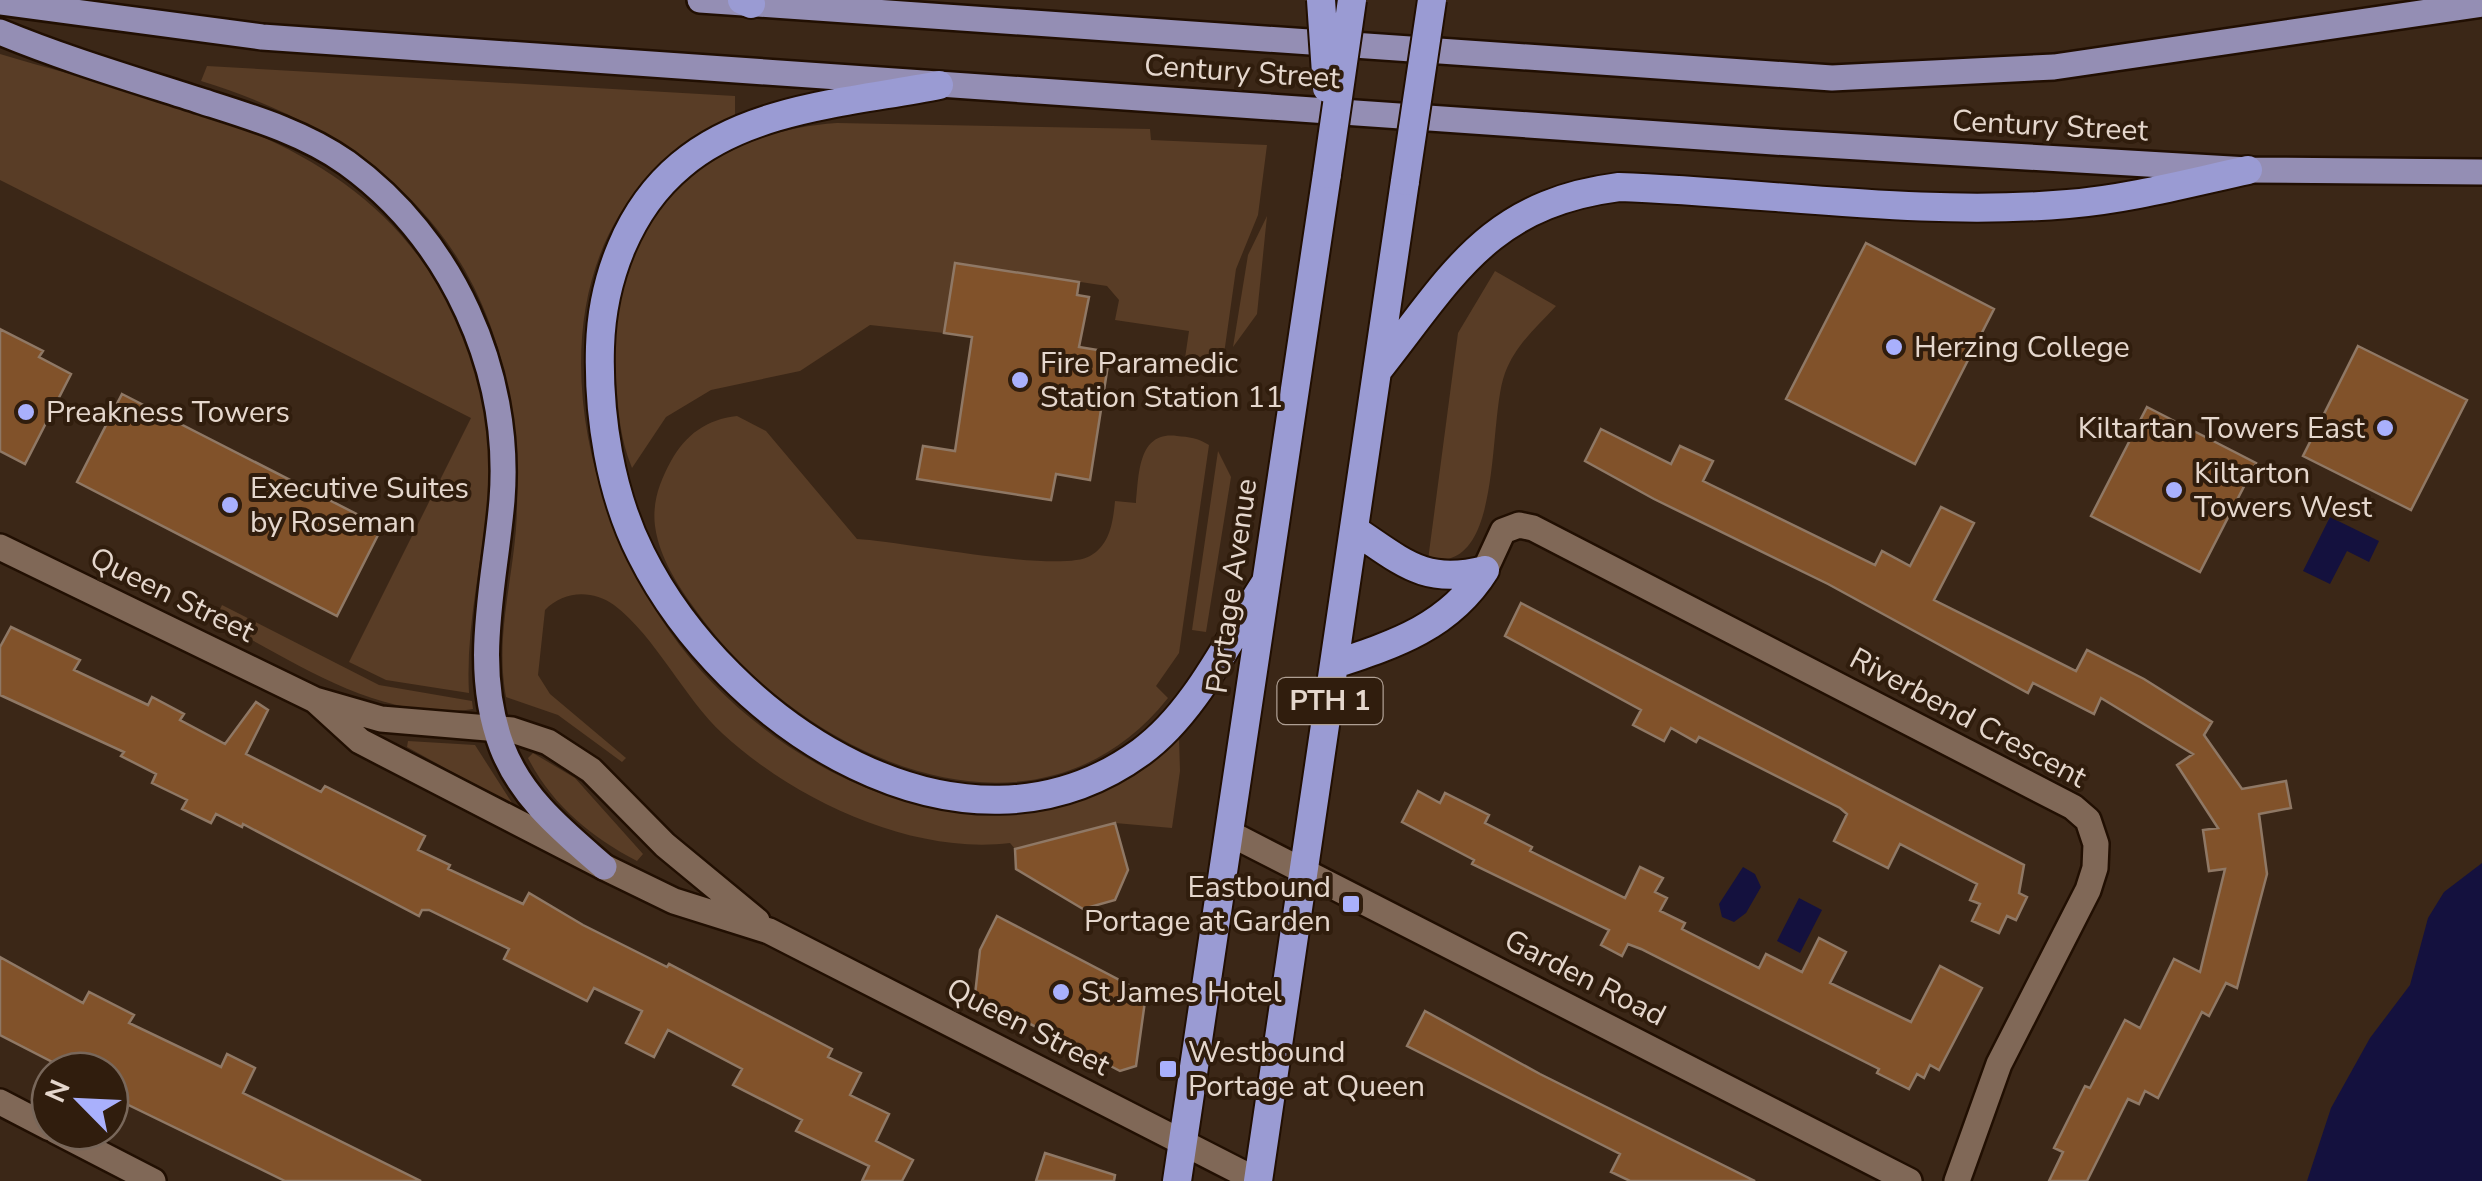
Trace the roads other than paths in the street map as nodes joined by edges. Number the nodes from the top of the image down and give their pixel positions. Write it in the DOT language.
graph roads {
  1 [pos="700,0"];
  2 [pos="1321,0"];
  3 [pos="1352,0"];
  4 [pos="1432,0"];
  5 [pos="0,2"];
  6 [pos="746,2"];
  7 [pos="2482,4"];
  8 [pos="0,32"];
  9 [pos="939,85"];
  10 [pos="1331,139"];
  11 [pos="2248,170"];
  12 [pos="2482,172"];
  13 [pos="1377,371"];
  14 [pos="1356,531"];
  15 [pos="0,547"];
  16 [pos="1486,570"];
  17 [pos="1266,582"];
  18 [pos="1335,664"];
  19 [pos="315,700"];
  20 [pos="496,728"];
  21 [pos="1231,834"];
  22 [pos="604,867"];
  23 [pos="1306,871"];
  24 [pos="769,932"];
  25 [pos="0,1102"];
  26 [pos="30,1118"];
  27 [pos="1186,1144"];
  28 [pos="94,1151"];
  29 [pos="153,1181"];
  30 [pos="1178,1181"];
  31 [pos="1258,1181"];
  32 [pos="1910,1181"];
  33 [pos="1957,1181"];
  1 -- 6 [label="main road, Century Street"];
  2 -- 10 [label="highway, bridge"];
  3 -- 10 [label="highway, Portage Avenue / PTH 1, bridge"];
  4 -- 13 [label="highway, PTH 1, bridge"];
  5 -- 9 [label="main road, Century Street"];
  6 -- 7 [label="main road, Century Street"];
  8 -- 20 [label="main road"];
  9 -- 11 [label="main road, Century Street"];
  9 -- 17 [label="highway"];
  10 -- 17 [label="highway, Portage Avenue / PTH 1, bridge"];
  11 -- 12 [label="main road, Century Street"];
  11 -- 13 [label="highway"];
  13 -- 14 [label="highway, PTH 1"];
  14 -- 16 [label="highway"];
  14 -- 18 [label="highway, PTH 1"];
  15 -- 19 [label="street, Queen Street"];
  16 -- 18 [label="highway"];
  16 -- 33 [label="street, Riverbend Crescent"];
  17 -- 21 [label="highway, Portage Avenue / PTH 1"];
  18 -- 23 [label="highway, PTH 1"];
  19 -- 20 [label="street, Queen Street"];
  19 -- 22 [label="street, Queen Street"];
  20 -- 22 [label="main road"];
  20 -- 24 [label="street, Queen Street"];
  21 -- 23 [label="street, Garden Road"];
  21 -- 27 [label="highway, Portage Avenue / PTH 1"];
  22 -- 24 [label="street, Queen Street"];
  23 -- 31 [label="highway, PTH 1"];
  23 -- 32 [label="street, Garden Road"];
  24 -- 27 [label="street, Queen Street"];
  25 -- 26 [label="street"];
  27 -- 30 [label="highway, Portage Avenue / PTH 1"];
  27 -- 31 [label="street, Queen Street"];
  28 -- 29 [label="street"];
}
